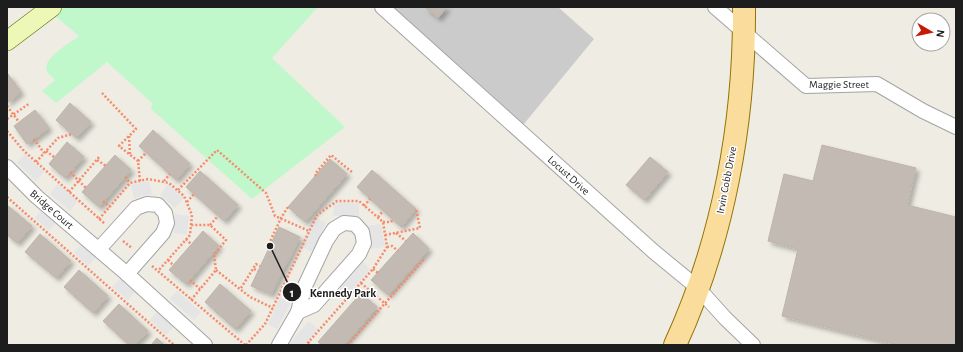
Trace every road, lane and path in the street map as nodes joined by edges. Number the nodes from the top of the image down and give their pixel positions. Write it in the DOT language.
graph roads {
  1 [pos="52,7"];
  2 [pos="382,7"];
  3 [pos="715,7"];
  4 [pos="744,7"];
  5 [pos="744,32"];
  6 [pos="7,41"];
  7 [pos="102,93"];
  8 [pos="30,103"];
  9 [pos="7,106"];
  10 [pos="14,115"];
  11 [pos="7,119"];
  12 [pos="19,122"];
  13 [pos="956,127"];
  14 [pos="72,134"];
  15 [pos="129,136"];
  16 [pos="34,139"];
  17 [pos="45,152"];
  18 [pos="146,153"];
  19 [pos="130,155"];
  20 [pos="100,156"];
  21 [pos="54,158"];
  22 [pos="97,160"];
  23 [pos="138,161"];
  24 [pos="36,162"];
  25 [pos="106,166"];
  26 [pos="7,167"];
  27 [pos="70,172"];
  28 [pos="352,172"];
  29 [pos="170,174"];
  30 [pos="316,176"];
  31 [pos="124,177"];
  32 [pos="79,181"];
  33 [pos="140,181"];
  34 [pos="163,182"];
  35 [pos="130,183"];
  36 [pos="86,188"];
  37 [pos="178,190"];
  38 [pos="69,192"];
  39 [pos="194,194"];
  40 [pos="7,197"];
  41 [pos="370,199"];
  42 [pos="103,201"];
  43 [pos="187,202"];
  44 [pos="364,206"];
  45 [pos="110,207"];
  46 [pos="288,207"];
  47 [pos="416,209"];
  48 [pos="383,211"];
  49 [pos="218,216"];
  50 [pos="378,217"];
  51 [pos="281,218"];
  52 [pos="392,219"];
  53 [pos="383,222"];
  54 [pos="210,224"];
  55 [pos="191,225"];
  56 [pos="309,231"];
  57 [pos="395,233"];
  58 [pos="385,235"];
  59 [pos="186,239"];
  60 [pos="406,241"];
  61 [pos="191,244"];
  62 [pos="270,247"];
  63 [pos="387,247"];
  64 [pos="99,249"];
  65 [pos="398,250"];
  66 [pos="425,258"];
  67 [pos="168,260"];
  68 [pos="174,265"];
  69 [pos="260,266"];
  70 [pos="254,269"];
  71 [pos="374,269"];
  72 [pos="216,270"];
  73 [pos="258,271"];
  74 [pos="378,272"];
  75 [pos="127,274"];
  76 [pos="190,280"];
  77 [pos="361,283"];
  78 [pos="241,288"];
  79 [pos="698,288"];
  80 [pos="200,289"];
  81 [pos="191,300"];
  82 [pos="384,303"];
  83 [pos="389,307"];
  84 [pos="273,308"];
  85 [pos="298,312"];
  86 [pos="308,342"];
  87 [pos="174,345"];
  88 [pos="205,345"];
  89 [pos="279,345"];
  90 [pos="311,345"];
  91 [pos="348,345"];
  92 [pos="675,345"];
  93 [pos="753,345"];
  1 -- 6 [label="street"];
  2 -- 79 [label="street, Locust Drive"];
  3 -- 5 [label="street, Maggie Street"];
  4 -- 5 [label="main road, Irvin Cobb Drive"];
  5 -- 13 [label="street, Maggie Street"];
  5 -- 79 [label="main road, Irvin Cobb Drive"];
  7 -- 15 [label="path"];
  8 -- 10 [label="path"];
  9 -- 10 [label="path"];
  10 -- 11 [label="path"];
  10 -- 12 [label="path"];
  14 -- 17 [label="path"];
  15 -- 19 [label="path"];
  15 -- 19 [label="path"];
  16 -- 17 [label="path"];
  17 -- 21 [label="path"];
  17 -- 24 [label="path"];
  18 -- 23 [label="path"];
  19 -- 23 [label="path"];
  20 -- 22 [label="path"];
  22 -- 25 [label="path"];
  22 -- 32 [label="path"];
  23 -- 33 [label="path"];
  26 -- 64 [label="street, Bridge Court"];
  27 -- 32 [label="path"];
  28 -- 30 [label="path"];
  29 -- 34 [label="path"];
  31 -- 35 [label="path"];
  32 -- 36 [label="path"];
  32 -- 38 [label="path"];
  37 -- 51 [label="path"];
  39 -- 43 [label="path"];
  40 -- 87 [label="path"];
  41 -- 44 [label="path"];
  42 -- 45 [label="path"];
  46 -- 51 [label="path"];
  47 -- 57 [label="path"];
  48 -- 50 [label="path"];
  49 -- 54 [label="path"];
  51 -- 56 [label="path"];
  51 -- 62 [label="path"];
  52 -- 53 [label="path"];
  54 -- 55 [label="path"];
  54 -- 72 [label="path"];
  57 -- 58 [label="path"];
  57 -- 60 [label="path"];
  59 -- 61 [label="path"];
  63 -- 65 [label="path"];
  64 -- 75 [label="street, Bridge Court"];
  64 -- 75 [label="street"];
  66 -- 82 [label="path"];
  67 -- 68 [label="path"];
  69 -- 70 [label="path"];
  70 -- 73 [label="path"];
  70 -- 78 [label="path"];
  71 -- 74 [label="path"];
  72 -- 78 [label="path"];
  72 -- 80 [label="path"];
  75 -- 88 [label="street, Bridge Court"];
  76 -- 80 [label="path"];
  77 -- 82 [label="path"];
  78 -- 84 [label="path"];
  79 -- 92 [label="main road, Irvin Cobb Drive"];
  79 -- 93 [label="street, Locust Drive"];
  80 -- 81 [label="path"];
  82 -- 83 [label="path"];
  82 -- 91 [label="path"];
  85 -- 85 [label="street"];
  85 -- 89 [label="street"];
  86 -- 90 [label="path"];
}
